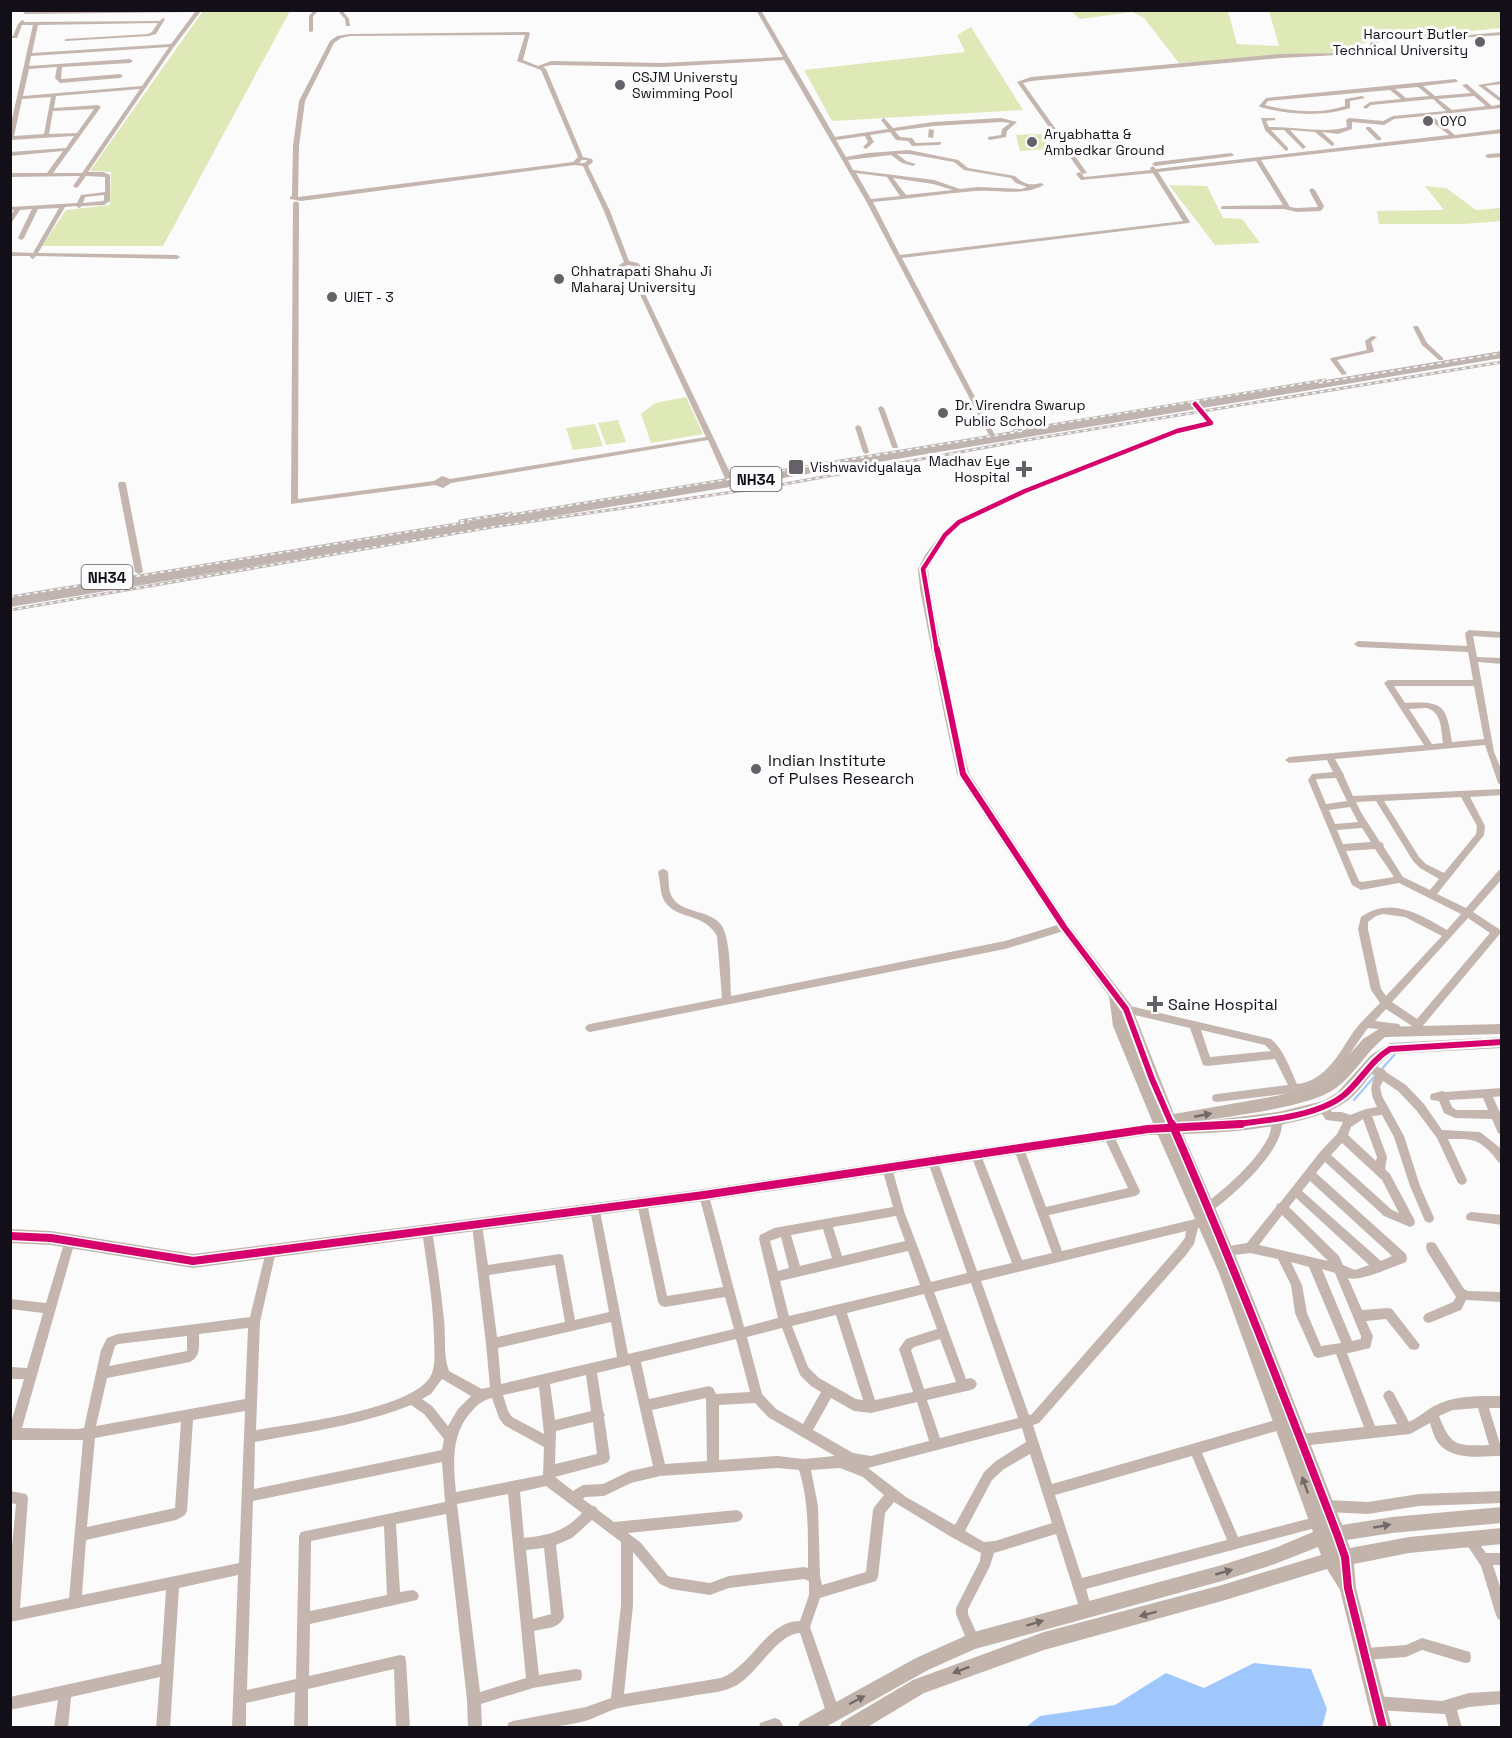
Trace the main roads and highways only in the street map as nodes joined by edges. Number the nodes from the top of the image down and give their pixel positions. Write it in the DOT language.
graph roads {
  1 [pos="1502,349"];
  2 [pos="1502,354"];
  3 [pos="992,435"];
  4 [pos="729,479"];
  5 [pos="277,554"];
  6 [pos="10,594"];
  7 [pos="10,602"];
  1 -- 3 [label="highway, NH34"];
  2 -- 3 [label="highway, NH34"];
  3 -- 4 [label="highway, NH34"];
  3 -- 4 [label="highway, NH34"];
  4 -- 5 [label="highway, NH34"];
  5 -- 6 [label="highway, NH34"];
  5 -- 7 [label="highway, NH34"];
}
